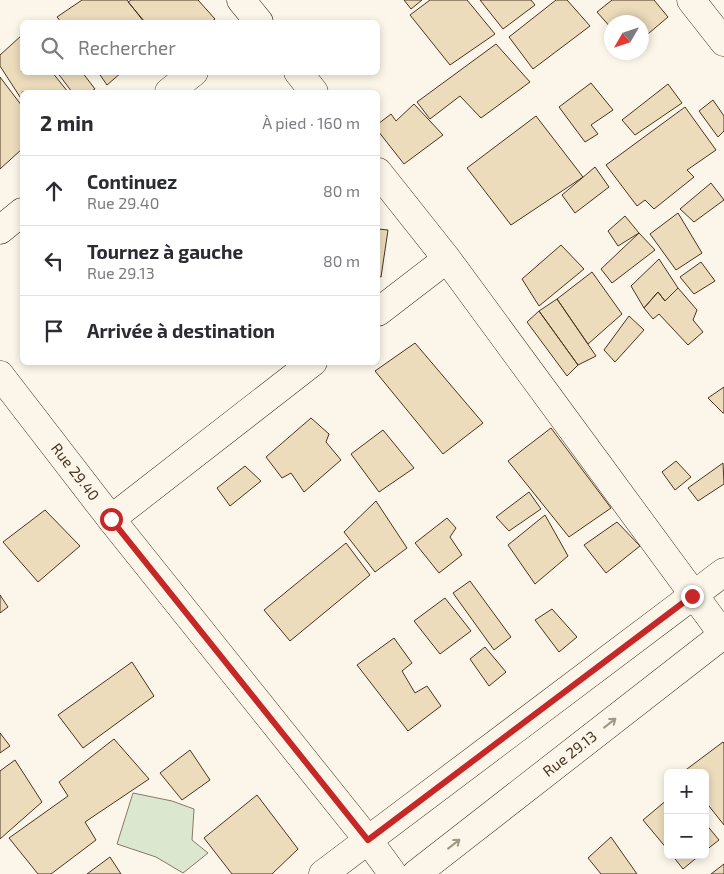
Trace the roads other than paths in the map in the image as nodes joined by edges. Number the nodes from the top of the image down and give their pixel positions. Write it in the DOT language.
graph roads {
  1 [pos="691,0"];
  2 [pos="724,42"];
  3 [pos="190,75"];
  4 [pos="300,75"];
  5 [pos="172,90"];
  6 [pos="312,90"];
  7 [pos="380,175"];
  8 [pos="20,214"];
  9 [pos="0,230"];
  10 [pos="447,259"];
  11 [pos="380,310"];
  12 [pos="309,365"];
  13 [pos="0,376"];
  14 [pos="111,519"];
  15 [pos="724,572"];
  16 [pos="692,596"];
  17 [pos="724,635"];
  18 [pos="368,840"];
  19 [pos="323,874"];
  20 [pos="393,874"];
  21 [pos="416,874"];
  1 -- 2 [label="street"];
  3 -- 5 [label="street"];
  4 -- 6 [label="street"];
  7 -- 10 [label="street"];
  8 -- 9 [label="street"];
  10 -- 11 [label="street"];
  10 -- 16 [label="street"];
  12 -- 14 [label="street"];
  13 -- 14 [label="street, Rue 29.40"];
  14 -- 18 [label="street, Rue 29.40"];
  15 -- 16 [label="street"];
  16 -- 17 [label="street"];
  16 -- 18 [label="street"];
  21 -- 17 [label="street, Rue 29.13, one-way"];
  18 -- 19 [label="street"];
  18 -- 20 [label="street, Rue 29.40"];
}
